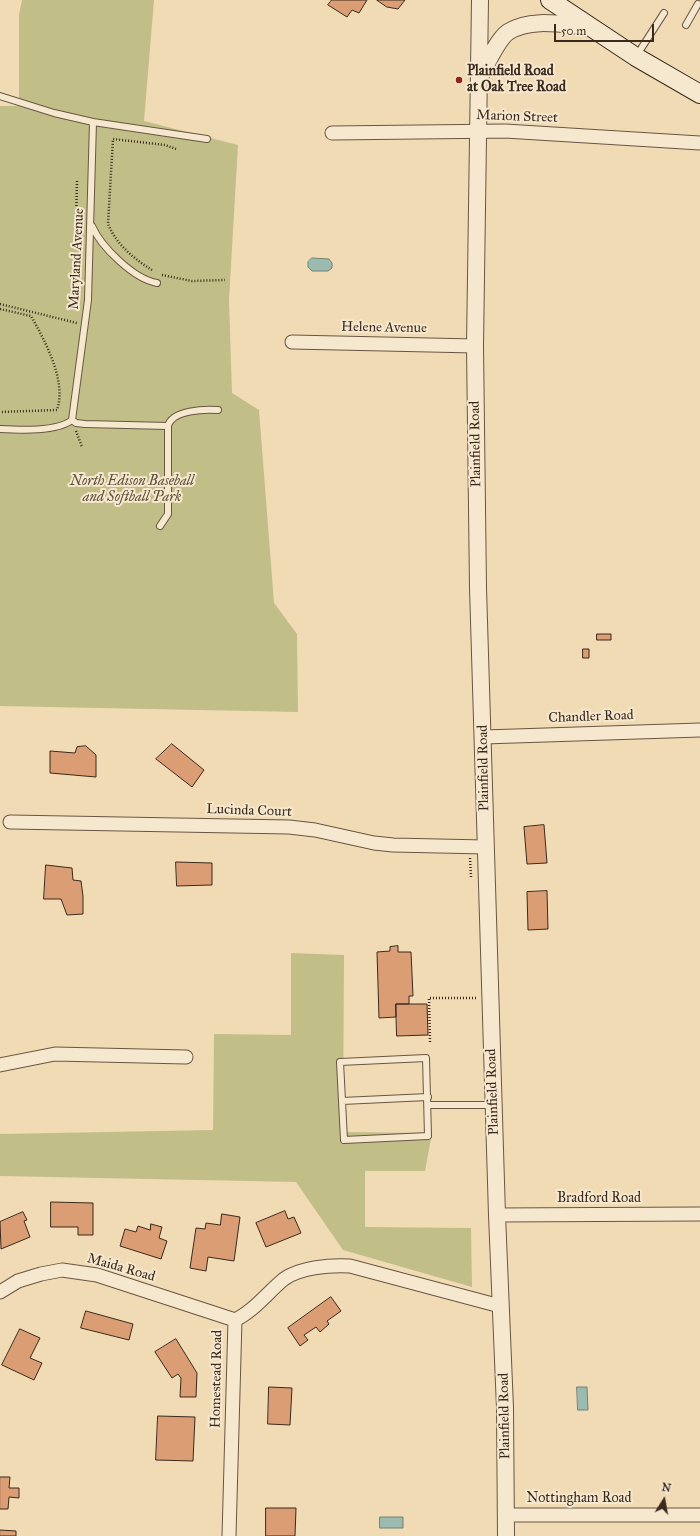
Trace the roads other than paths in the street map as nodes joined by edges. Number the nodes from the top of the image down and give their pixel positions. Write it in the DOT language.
graph roads {
  1 [pos="480,0"];
  2 [pos="550,0"];
  3 [pos="698,4"];
  4 [pos="664,13"];
  5 [pos="686,26"];
  6 [pos="590,27"];
  7 [pos="636,57"];
  8 [pos="480,78"];
  9 [pos="700,94"];
  10 [pos="0,96"];
  11 [pos="93,122"];
  12 [pos="479,132"];
  13 [pos="332,133"];
  14 [pos="207,139"];
  15 [pos="700,143"];
  16 [pos="91,225"];
  17 [pos="157,283"];
  18 [pos="292,342"];
  19 [pos="475,346"];
  20 [pos="218,410"];
  21 [pos="72,420"];
  22 [pos="168,426"];
  23 [pos="0,429"];
  24 [pos="160,526"];
  25 [pos="700,730"];
  26 [pos="484,737"];
  27 [pos="10,822"];
  28 [pos="477,847"];
  29 [pos="186,1057"];
  30 [pos="0,1065"];
  31 [pos="428,1097"];
  32 [pos="342,1101"];
  33 [pos="494,1105"];
  34 [pos="428,1106"];
  35 [pos="700,1214"];
  36 [pos="497,1215"];
  37 [pos="0,1292"];
  38 [pos="500,1306"];
  39 [pos="235,1320"];
  40 [pos="506,1515"];
  41 [pos="700,1515"];
  42 [pos="229,1536"];
  43 [pos="506,1536"];
  1 -- 8 [label="street, Plainfield Road"];
  2 -- 6 [label="main road"];
  3 -- 5 [label="lane"];
  4 -- 7 [label="lane"];
  6 -- 7 [label="main road"];
  6 -- 8 [label="street"];
  7 -- 9 [label="main road"];
  8 -- 12 [label="street, Plainfield Road"];
  10 -- 11 [label="lane"];
  11 -- 14 [label="lane"];
  11 -- 16 [label="lane, Maryland Avenue"];
  12 -- 13 [label="street, Marion Street"];
  12 -- 15 [label="street, Marion Street"];
  12 -- 19 [label="street, Plainfield Road"];
  16 -- 17 [label="lane"];
  16 -- 21 [label="lane, Maryland Avenue"];
  18 -- 19 [label="street, Helene Avenue"];
  19 -- 26 [label="street, Plainfield Road"];
  20 -- 22 [label="lane"];
  21 -- 22 [label="lane"];
  21 -- 23 [label="lane"];
  22 -- 24 [label="lane"];
  25 -- 26 [label="street, Chandler Road"];
  26 -- 28 [label="street, Plainfield Road"];
  27 -- 28 [label="street, Lucinda Court"];
  28 -- 33 [label="street, Plainfield Road"];
  29 -- 30 [label="street"];
  31 -- 32 [label="lane"];
  31 -- 32 [label="lane"];
  31 -- 34 [label="lane"];
  32 -- 34 [label="lane"];
  33 -- 34 [label="lane"];
  33 -- 36 [label="street, Plainfield Road"];
  35 -- 36 [label="street, Bradford Road"];
  36 -- 38 [label="street, Plainfield Road"];
  37 -- 39 [label="street, Maida Road"];
  38 -- 39 [label="street, Homestead Road"];
  38 -- 40 [label="street, Plainfield Road"];
  39 -- 42 [label="street, Homestead Road"];
  40 -- 41 [label="street, Nottingham Road"];
  40 -- 43 [label="street, Plainfield Road"];
}
